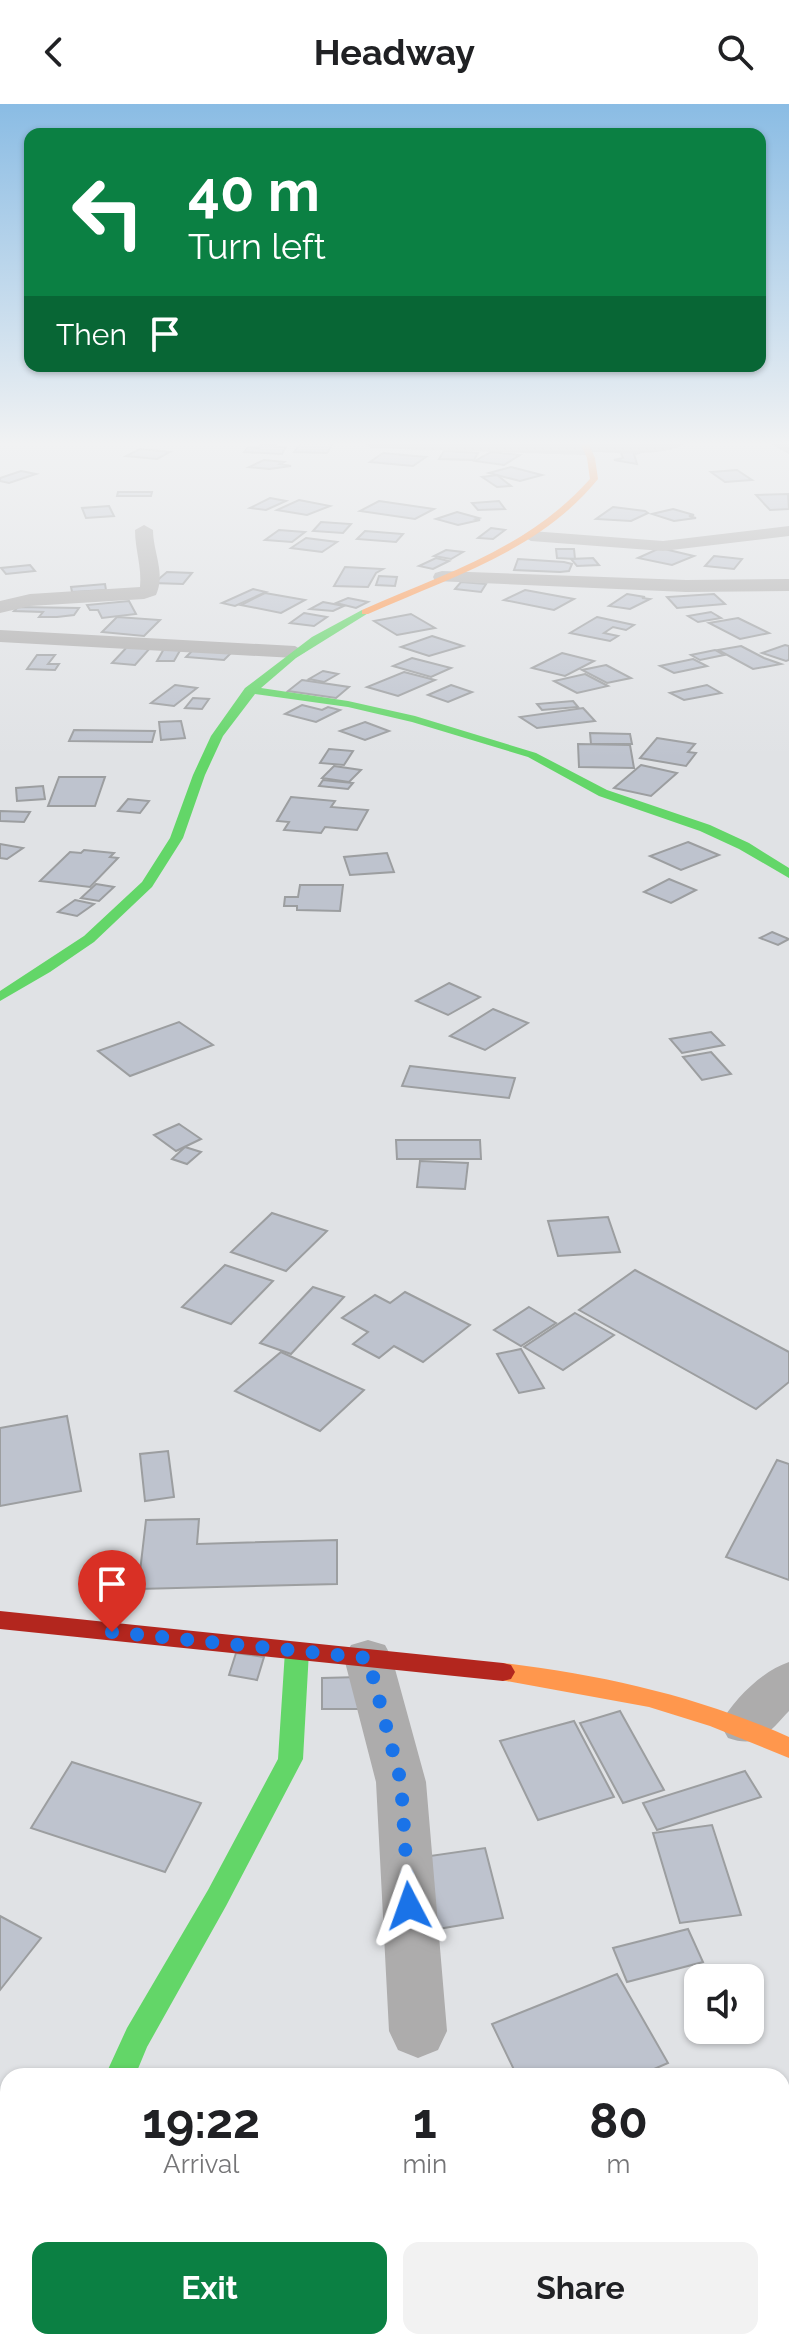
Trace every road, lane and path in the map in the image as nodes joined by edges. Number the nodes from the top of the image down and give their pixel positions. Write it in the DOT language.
graph roads {
  1 [pos="145,548"];
  2 [pos="505,548"];
  3 [pos="442,577"];
  4 [pos="789,585"];
  5 [pos="0,607"];
  6 [pos="0,636"];
  7 [pos="295,652"];
  8 [pos="249,690"];
  9 [pos="789,874"];
  10 [pos="0,997"];
  11 [pos="0,1620"];
  12 [pos="297,1651"];
  13 [pos="368,1658"];
  14 [pos="789,1681"];
  15 [pos="745,1724"];
  16 [pos="789,1748"];
  17 [pos="418,2031"];
  18 [pos="124,2068"];
  1 -- 5 [label="street"];
  2 -- 3 [label="main road"];
  3 -- 4 [label="street"];
  3 -- 7 [label="main road"];
  6 -- 7 [label="street"];
  7 -- 8 [label="main road"];
  8 -- 9 [label="main road"];
  8 -- 10 [label="main road"];
  11 -- 12 [label="main road"];
  12 -- 13 [label="main road"];
  12 -- 18 [label="main road"];
  13 -- 15 [label="main road"];
  13 -- 17 [label="street"];
  14 -- 15 [label="street"];
  15 -- 16 [label="main road"];
}
